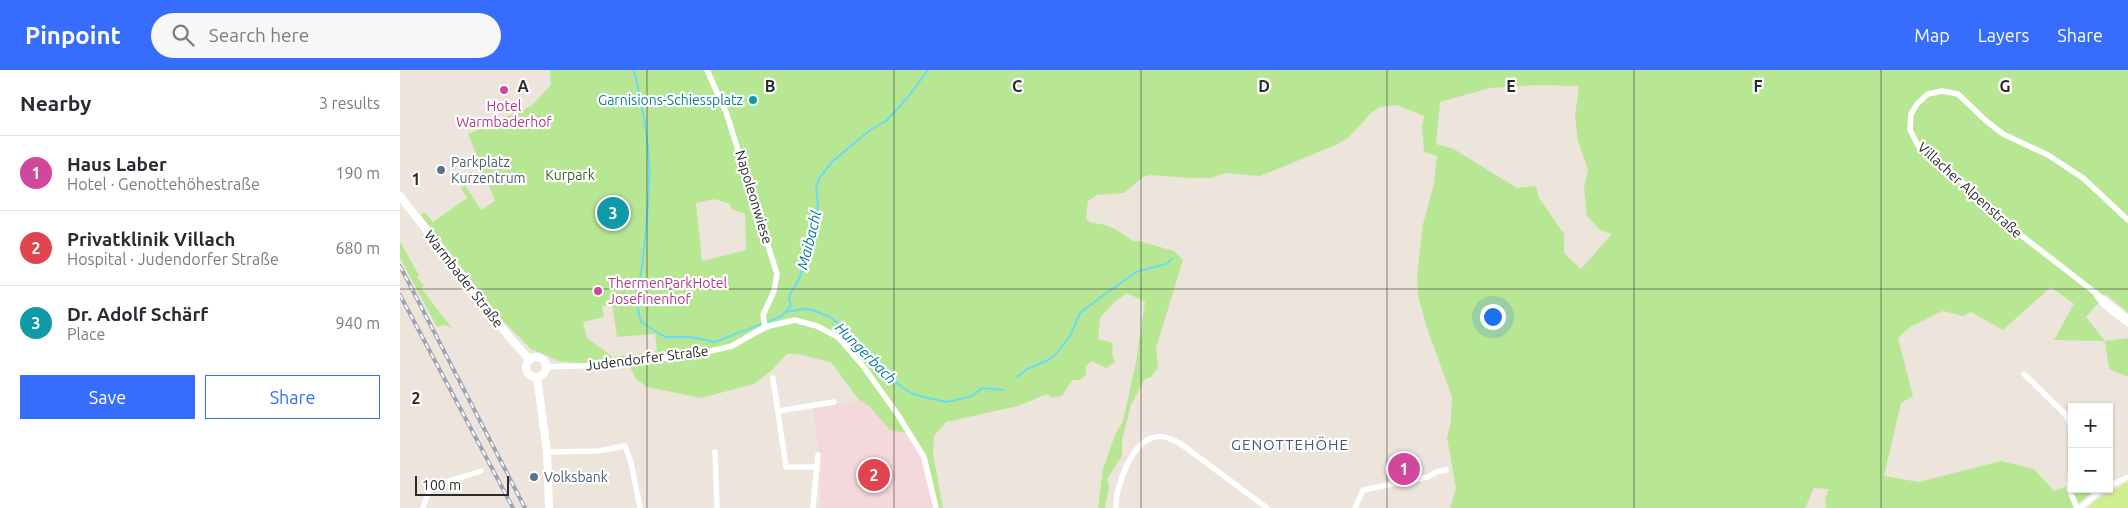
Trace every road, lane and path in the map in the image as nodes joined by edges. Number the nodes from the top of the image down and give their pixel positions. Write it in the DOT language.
graph roads {
  1 [pos="707,70"];
  2 [pos="400,196"];
  3 [pos="2128,220"];
  4 [pos="2095,293"];
  5 [pos="2128,318"];
  6 [pos="764,324"];
  7 [pos="2128,324"];
  8 [pos="530,360"];
  9 [pos="545,367"];
  10 [pos="2024,374"];
  11 [pos="537,377"];
  12 [pos="773,378"];
  13 [pos="834,402"];
  14 [pos="778,411"];
  15 [pos="2068,419"];
  16 [pos="547,452"];
  17 [pos="714,452"];
  18 [pos="818,454"];
  19 [pos="817,467"];
  20 [pos="1446,470"];
  21 [pos="481,471"];
  22 [pos="2128,477"];
  23 [pos="2113,484"];
  24 [pos="2071,493"];
  25 [pos="2098,493"];
  26 [pos="423,508"];
  27 [pos="549,508"];
  28 [pos="640,508"];
  29 [pos="717,508"];
  30 [pos="813,508"];
  31 [pos="936,508"];
  32 [pos="1116,508"];
  33 [pos="1267,508"];
  34 [pos="1355,508"];
  35 [pos="2078,508"];
  1 -- 6 [label="street, Napoleonwiese"];
  2 -- 8 [label="street, Warmbader Straße"];
  3 -- 4 [label="street, Villacher Alpenstraße"];
  4 -- 5 [label="street, Villacher Alpenstraße"];
  4 -- 7 [label="street, Villacher Alpenstraße"];
  6 -- 9 [label="street, Judendorfer Straße"];
  6 -- 31 [label="street, Judendorfer Straße"];
  8 -- 9 [label="street, Warmbader Straße"];
  8 -- 11 [label="street, Warmbader Straße"];
  9 -- 11 [label="street"];
  10 -- 15 [label="street"];
  11 -- 16 [label="street, Warmbader Straße"];
  12 -- 14 [label="street"];
  13 -- 14 [label="street"];
  14 -- 19 [label="street"];
  16 -- 27 [label="street, Warmbader Straße"];
  16 -- 28 [label="street"];
  17 -- 29 [label="street"];
  18 -- 19 [label="street"];
  19 -- 30 [label="street"];
  20 -- 34 [label="street"];
  21 -- 26 [label="street"];
  22 -- 23 [label="street"];
  24 -- 35 [label="street"];
  25 -- 35 [label="street"];
  32 -- 33 [label="street"];
}
